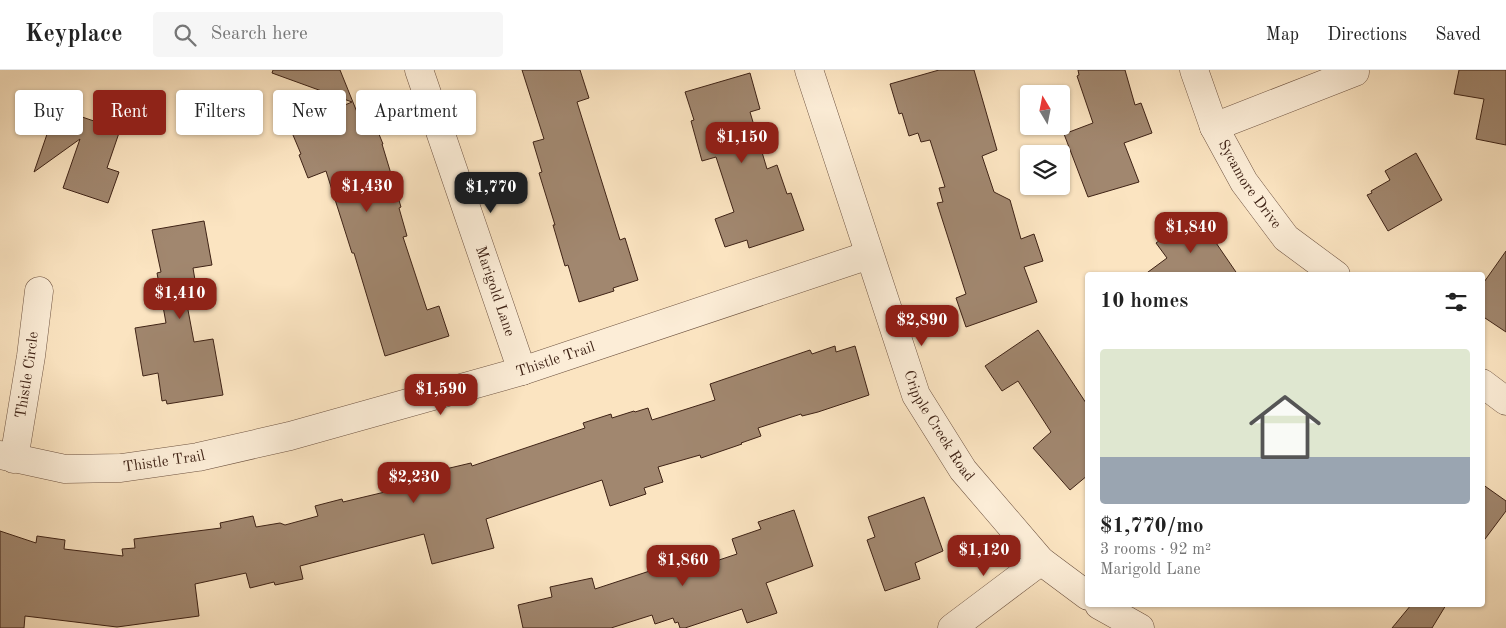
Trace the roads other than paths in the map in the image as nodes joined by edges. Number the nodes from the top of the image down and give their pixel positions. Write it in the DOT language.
graph roads {
  1 [pos="419,70"];
  2 [pos="809,70"];
  3 [pos="1194,70"];
  4 [pos="1355,72"];
  5 [pos="1214,127"];
  6 [pos="870,255"];
  7 [pos="1332,272"];
  8 [pos="39,291"];
  9 [pos="522,371"];
  10 [pos="1485,385"];
  11 [pos="1506,400"];
  12 [pos="7,457"];
  13 [pos="1041,561"];
  14 [pos="1085,594"];
  15 [pos="1103,607"];
  16 [pos="952,628"];
  17 [pos="1140,628"];
  1 -- 9 [label="street, Marigold Lane"];
  2 -- 6 [label="street, Cripple Creek Road"];
  3 -- 5 [label="street, Sycamore Drive"];
  4 -- 5 [label="street"];
  5 -- 7 [label="street, Sycamore Drive"];
  6 -- 9 [label="street, Thistle Trail"];
  6 -- 13 [label="street, Cripple Creek Road"];
  8 -- 12 [label="street, Thistle Circle"];
  9 -- 12 [label="street, Thistle Trail"];
  10 -- 11 [label="street"];
  13 -- 14 [label="street, Cripple Creek Road"];
  13 -- 16 [label="street"];
  15 -- 17 [label="street"];
}
